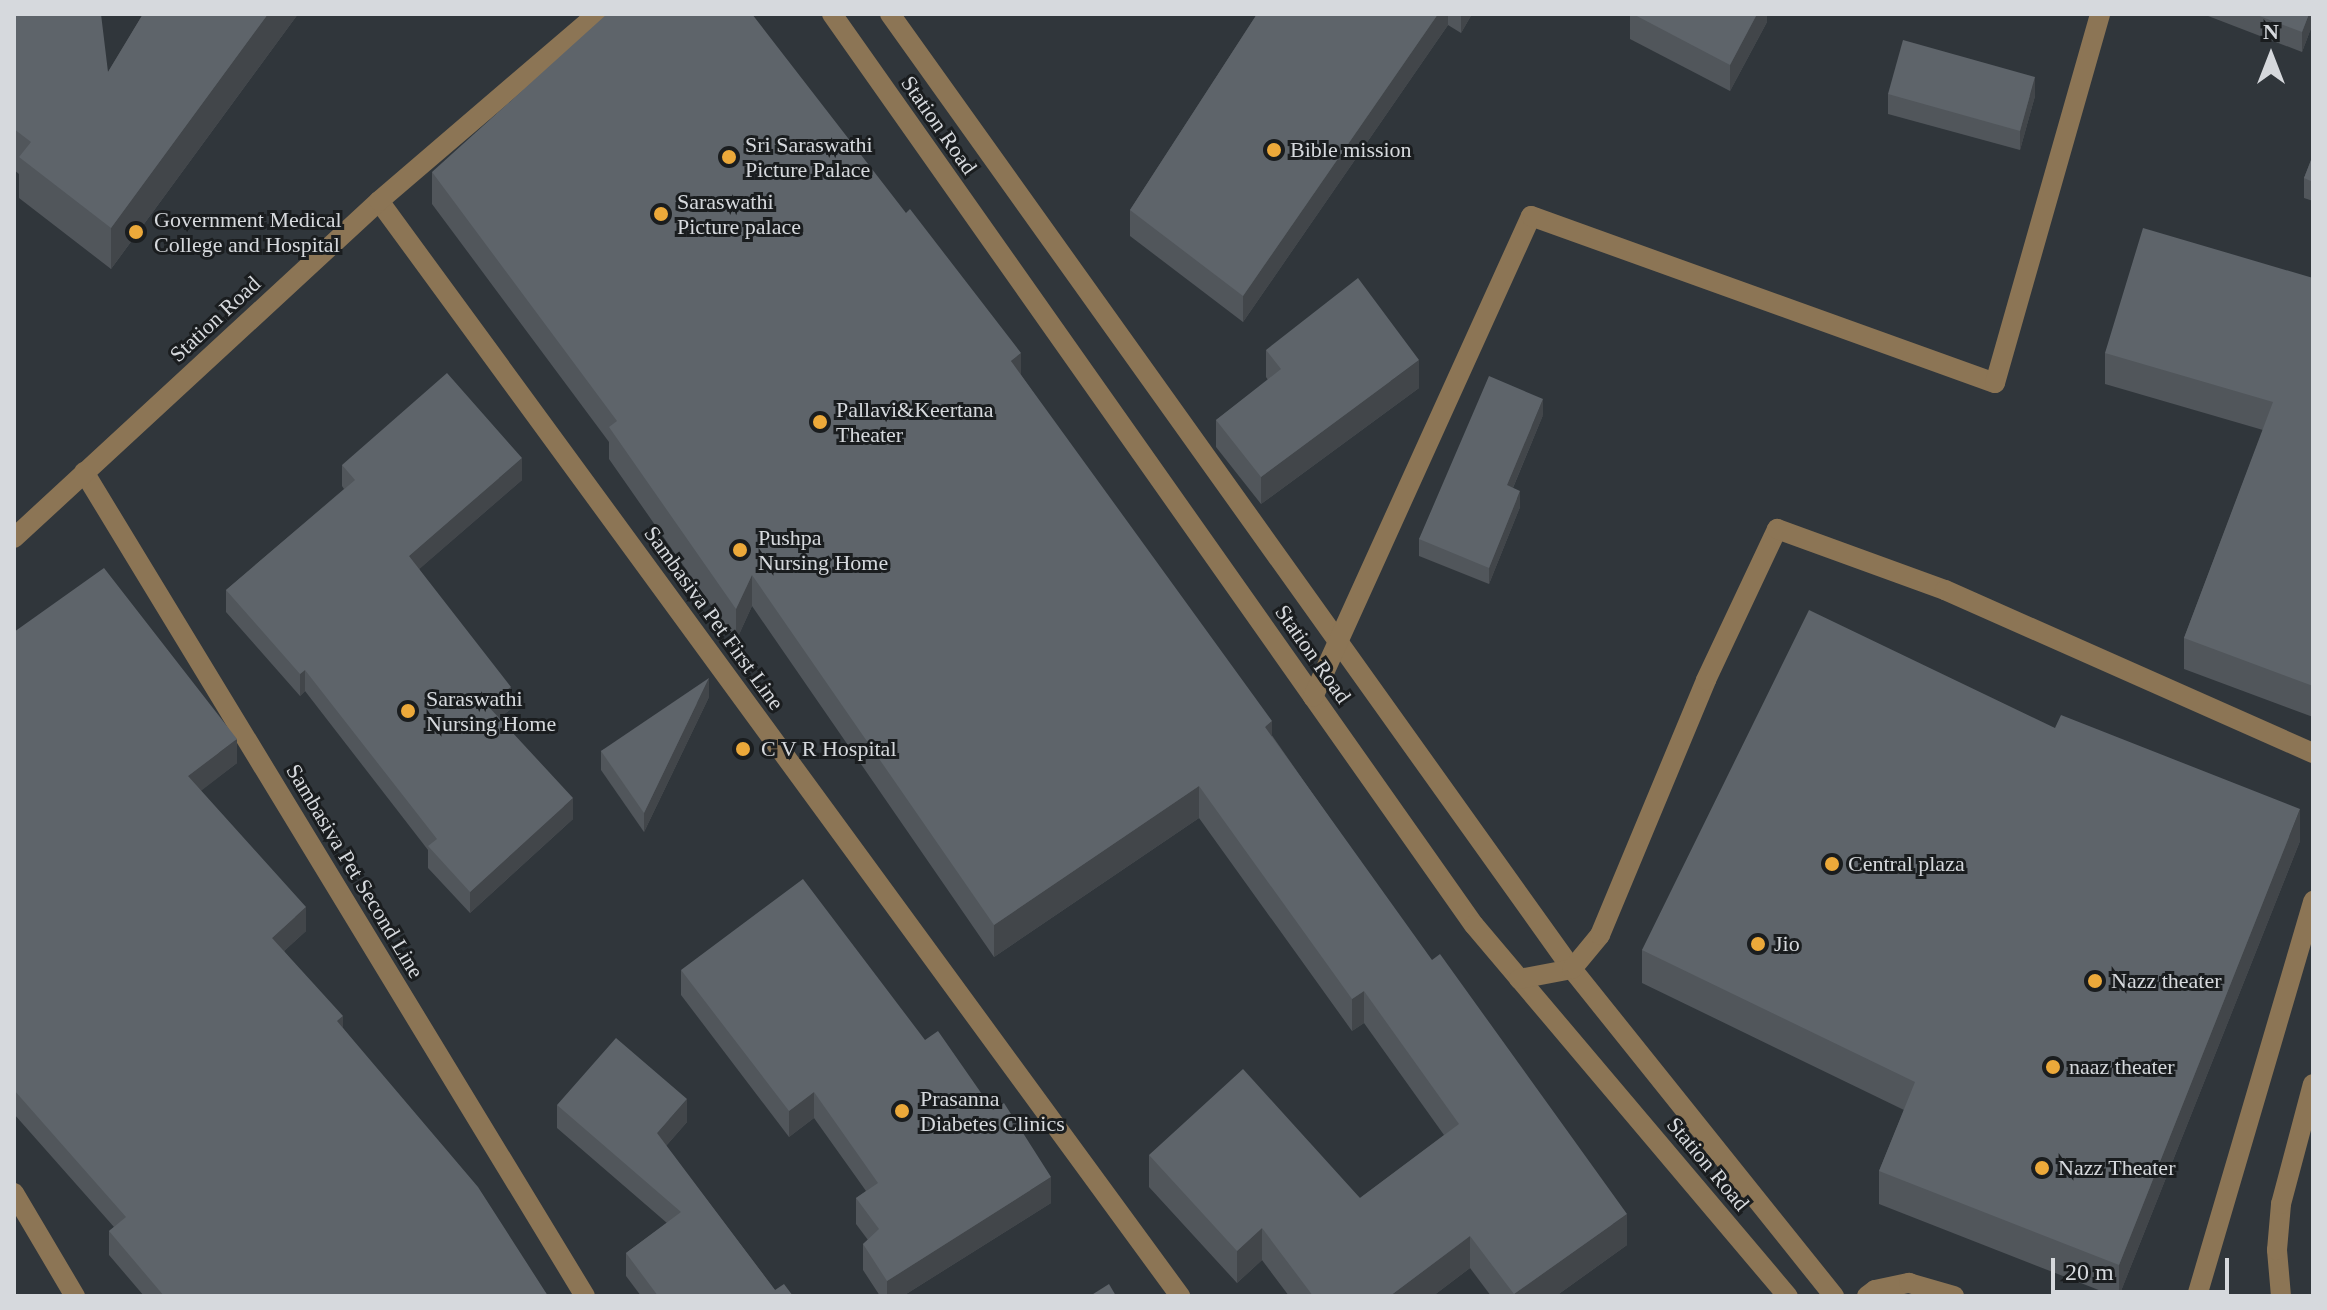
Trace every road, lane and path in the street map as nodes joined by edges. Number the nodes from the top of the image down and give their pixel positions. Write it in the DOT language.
graph roads {
  1 [pos="597,14"];
  2 [pos="832,14"];
  3 [pos="890,14"];
  4 [pos="2100,14"];
  5 [pos="379,201"];
  6 [pos="84,472"];
  7 [pos="14,538"];
  8 [pos="1338,643"];
  9 [pos="1313,697"];
  10 [pos="2313,753"];
  11 [pos="2313,901"];
  12 [pos="1572,969"];
  13 [pos="1519,979"];
  14 [pos="2313,1084"];
  15 [pos="14,1193"];
  16 [pos="75,1296"];
  17 [pos="585,1296"];
  18 [pos="1180,1296"];
  19 [pos="1788,1296"];
  20 [pos="1834,1296"];
  21 [pos="1867,1296"];
  22 [pos="1954,1296"];
  23 [pos="2197,1296"];
  24 [pos="2281,1296"];
  1 -- 5 [label="street, Station Road"];
  2 -- 9 [label="street, Station Road"];
  3 -- 8 [label="street"];
  4 -- 8 [label="street"];
  5 -- 6 [label="street, Station Road"];
  5 -- 18 [label="street, Sambasiva Pet First Line"];
  6 -- 7 [label="street, Station Road"];
  6 -- 17 [label="street, Sambasiva Pet Second Line"];
  8 -- 9 [label="street"];
  8 -- 12 [label="street"];
  9 -- 13 [label="street, Station Road"];
  10 -- 12 [label="street"];
  11 -- 23 [label="street"];
  12 -- 13 [label="street"];
  12 -- 20 [label="street"];
  13 -- 19 [label="street, Station Road"];
  14 -- 24 [label="street"];
  15 -- 16 [label="street"];
  21 -- 22 [label="street"];
}
